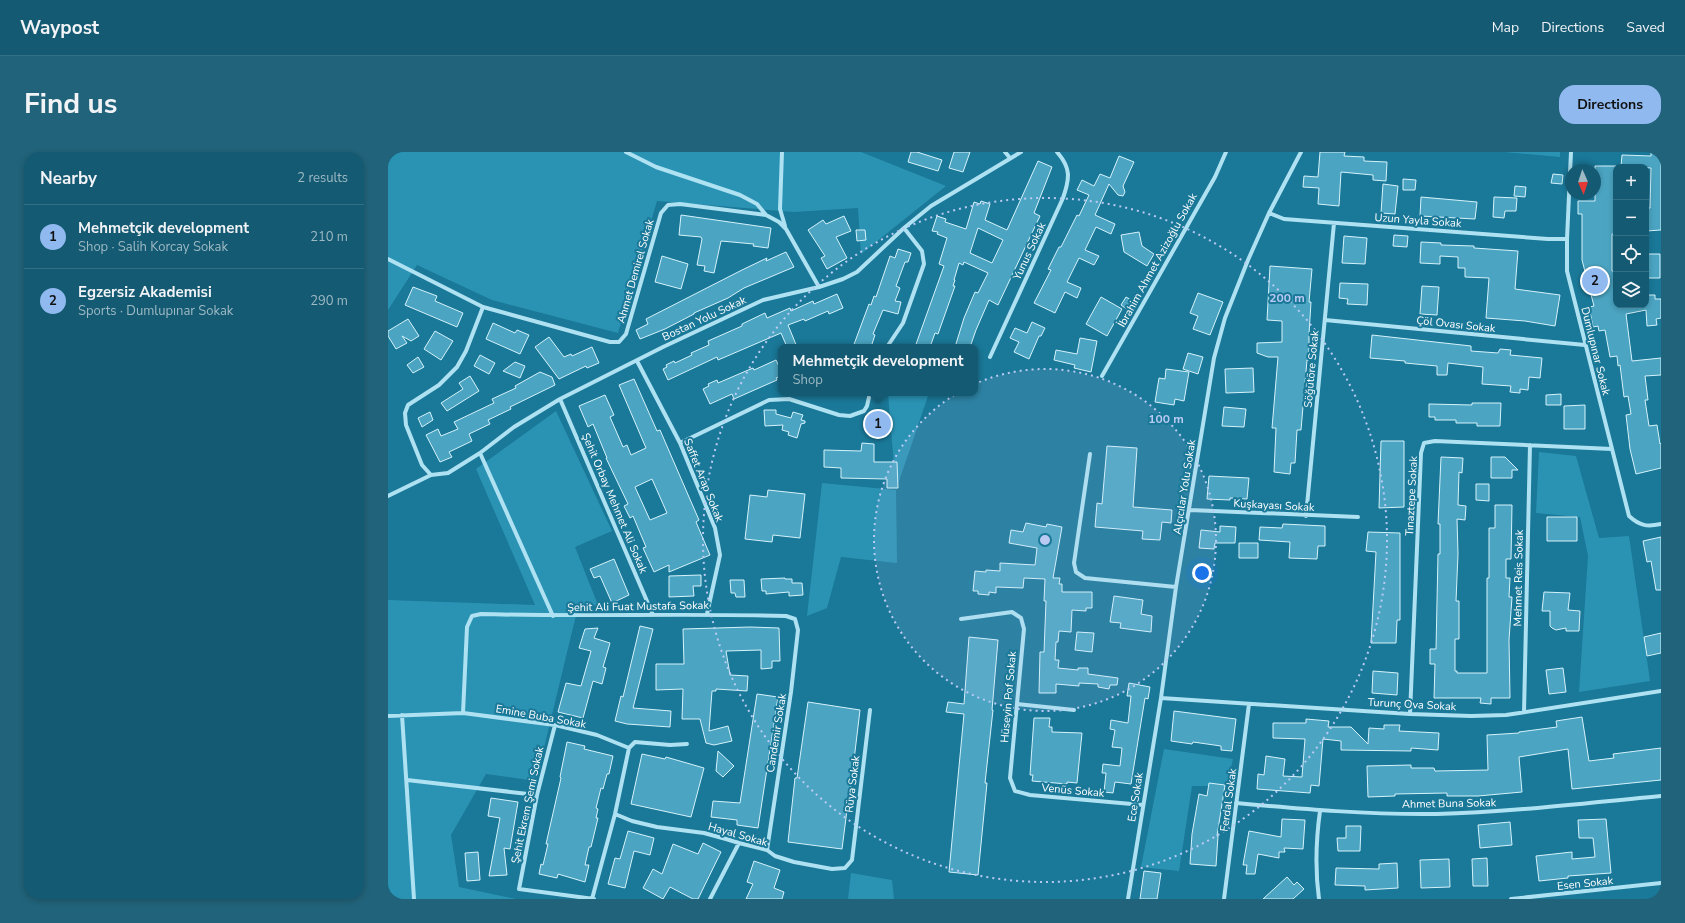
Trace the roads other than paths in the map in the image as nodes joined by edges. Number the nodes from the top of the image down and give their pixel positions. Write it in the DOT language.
graph roads {
  1 [pos="626,152"];
  2 [pos="782,152"];
  3 [pos="1005,152"];
  4 [pos="1021,152"];
  5 [pos="1057,152"];
  6 [pos="1226,152"];
  7 [pos="1301,152"];
  8 [pos="1571,152"];
  9 [pos="1010,158"];
  10 [pos="1269,213"];
  11 [pos="766,215"];
  12 [pos="1334,223"];
  13 [pos="904,228"];
  14 [pos="786,229"];
  15 [pos="1567,239"];
  16 [pos="388,258"];
  17 [pos="819,287"];
  18 [pos="483,307"];
  19 [pos="1325,320"];
  20 [pos="889,344"];
  21 [pos="1585,346"];
  22 [pos="990,357"];
  23 [pos="637,361"];
  24 [pos="1102,376"];
  25 [pos="869,396"];
  26 [pos="560,399"];
  27 [pos="680,443"];
  28 [pos="1530,445"];
  29 [pos="1612,449"];
  30 [pos="480,453"];
  31 [pos="1090,454"];
  32 [pos="430,475"];
  33 [pos="388,496"];
  34 [pos="1190,510"];
  35 [pos="1306,516"];
  36 [pos="1358,518"];
  37 [pos="1661,524"];
  38 [pos="1176,587"];
  39 [pos="653,614"];
  40 [pos="707,614"];
  41 [pos="553,616"];
  42 [pos="794,619"];
  43 [pos="961,619"];
  44 [pos="1661,691"];
  45 [pos="1161,698"];
  46 [pos="1017,704"];
  47 [pos="1250,704"];
  48 [pos="870,710"];
  49 [pos="1074,710"];
  50 [pos="1524,712"];
  51 [pos="462,713"];
  52 [pos="1410,714"];
  53 [pos="402,715"];
  54 [pos="388,716"];
  55 [pos="555,725"];
  56 [pos="688,744"];
  57 [pos="629,748"];
  58 [pos="1010,778"];
  59 [pos="407,780"];
  60 [pos="537,795"];
  61 [pos="1661,796"];
  62 [pos="1236,803"];
  63 [pos="1143,805"];
  64 [pos="1320,811"];
  65 [pos="615,814"];
  66 [pos="738,843"];
  67 [pos="767,850"];
  68 [pos="852,860"];
  69 [pos="1661,883"];
  70 [pos="414,899"];
  71 [pos="593,899"];
  72 [pos="710,899"];
  73 [pos="1128,899"];
  74 [pos="1224,899"];
  75 [pos="1319,899"];
  76 [pos="1511,899"];
  1 -- 11 [label="street"];
  2 -- 14 [label="street"];
  3 -- 9 [label="street"];
  4 -- 9 [label="street, Bostan Yolu Sokak"];
  5 -- 22 [label="street, Yunus Sokak"];
  6 -- 24 [label="street, İbrahim Ahmet Azizoğlu Sokak"];
  7 -- 10 [label="street, Alçıcılar Yolu Sokak"];
  8 -- 15 [label="street, Dumlupınar Sokak"];
  9 -- 13 [label="street, Bostan Yolu Sokak"];
  10 -- 12 [label="street, Uzun Yayla Sokak"];
  10 -- 34 [label="street, Alçıcılar Yolu Sokak"];
  11 -- 14 [label="street"];
  11 -- 18 [label="street, Ahmet Demirel Sokak"];
  12 -- 15 [label="street, Uzun Yayla Sokak"];
  12 -- 19 [label="street, Söğütöre Sokak"];
  13 -- 17 [label="street, Bostan Yolu Sokak"];
  13 -- 20 [label="street"];
  14 -- 17 [label="street"];
  15 -- 21 [label="street, Dumlupınar Sokak"];
  16 -- 18 [label="street"];
  17 -- 23 [label="street, Bostan Yolu Sokak"];
  18 -- 32 [label="street"];
  19 -- 21 [label="street, Çöl Ovası Sokak"];
  19 -- 35 [label="street, Söğütöre Sokak"];
  21 -- 29 [label="street, Dumlupınar Sokak"];
  23 -- 26 [label="street, Bostan Yolu Sokak"];
  23 -- 27 [label="street, Saffet Arap Sokak"];
  25 -- 27 [label="street"];
  26 -- 30 [label="street, Bostan Yolu Sokak"];
  26 -- 39 [label="street, Şehit Orbay Mehmet Ali Sokak"];
  27 -- 40 [label="street, Saffet Arap Sokak"];
  28 -- 29 [label="street, Tınaztepe Sokak"];
  28 -- 50 [label="street, Mehmet Reis Sokak"];
  28 -- 52 [label="street, Tınaztepe Sokak"];
  29 -- 37 [label="street, Dumlupınar Sokak"];
  30 -- 32 [label="street, Bostan Yolu Sokak"];
  30 -- 41 [label="street"];
  31 -- 38 [label="street"];
  32 -- 33 [label="street, Bostan Yolu Sokak"];
  34 -- 35 [label="street, Kuşkayası Sokak"];
  34 -- 38 [label="street, Alçıcılar Yolu Sokak"];
  35 -- 36 [label="street, Kuşkayası Sokak"];
  38 -- 45 [label="street, Alçıcılar Yolu Sokak"];
  39 -- 40 [label="street, Şehit Ali Fuat Mustafa Sokak"];
  39 -- 41 [label="street, Şehit Ali Fuat Mustafa Sokak"];
  40 -- 42 [label="street, Şehit Ali Fuat Mustafa Sokak"];
  41 -- 51 [label="street, Şehit Ali Fuat Mustafa Sokak"];
  42 -- 67 [label="street, Candemir Sokak"];
  43 -- 46 [label="street, Hüseyin Pof Sokak"];
  44 -- 50 [label="street, Turunç Ova Sokak"];
  45 -- 47 [label="street, Turunç Ova Sokak"];
  45 -- 63 [label="street, Ece Sokak"];
  46 -- 49 [label="street"];
  46 -- 58 [label="street, Hüseyin Pof Sokak"];
  47 -- 52 [label="street, Turunç Ova Sokak"];
  47 -- 62 [label="street, Ferdal Sokak"];
  48 -- 68 [label="street, Rüya Sokak"];
  50 -- 52 [label="street, Turunç Ova Sokak"];
  51 -- 53 [label="street, Emine Buba Sokak"];
  51 -- 55 [label="street, Emine Buba Sokak"];
  53 -- 54 [label="street, Emine Buba Sokak"];
  53 -- 59 [label="street"];
  55 -- 57 [label="street, Emine Buba Sokak"];
  55 -- 60 [label="street, Şehit Ekrem Şemi Sokak"];
  56 -- 57 [label="street"];
  57 -- 65 [label="street"];
  58 -- 63 [label="street, Venüs Sokak"];
  59 -- 60 [label="street"];
  59 -- 70 [label="street"];
  60 -- 71 [label="street, Şehit Ekrem Şemi Sokak"];
  61 -- 64 [label="street, Ahmet Buna Sokak"];
  62 -- 64 [label="street, Ahmet Buna Sokak"];
  62 -- 74 [label="street, Ferdal Sokak"];
  63 -- 73 [label="street, Ece Sokak"];
  64 -- 75 [label="street"];
  65 -- 66 [label="street, Hayal Sokak"];
  65 -- 71 [label="street"];
  66 -- 67 [label="street, Hayal Sokak"];
  66 -- 72 [label="street"];
  67 -- 68 [label="street, Hayal Sokak"];
  69 -- 76 [label="street, Esen Sokak"];
}
